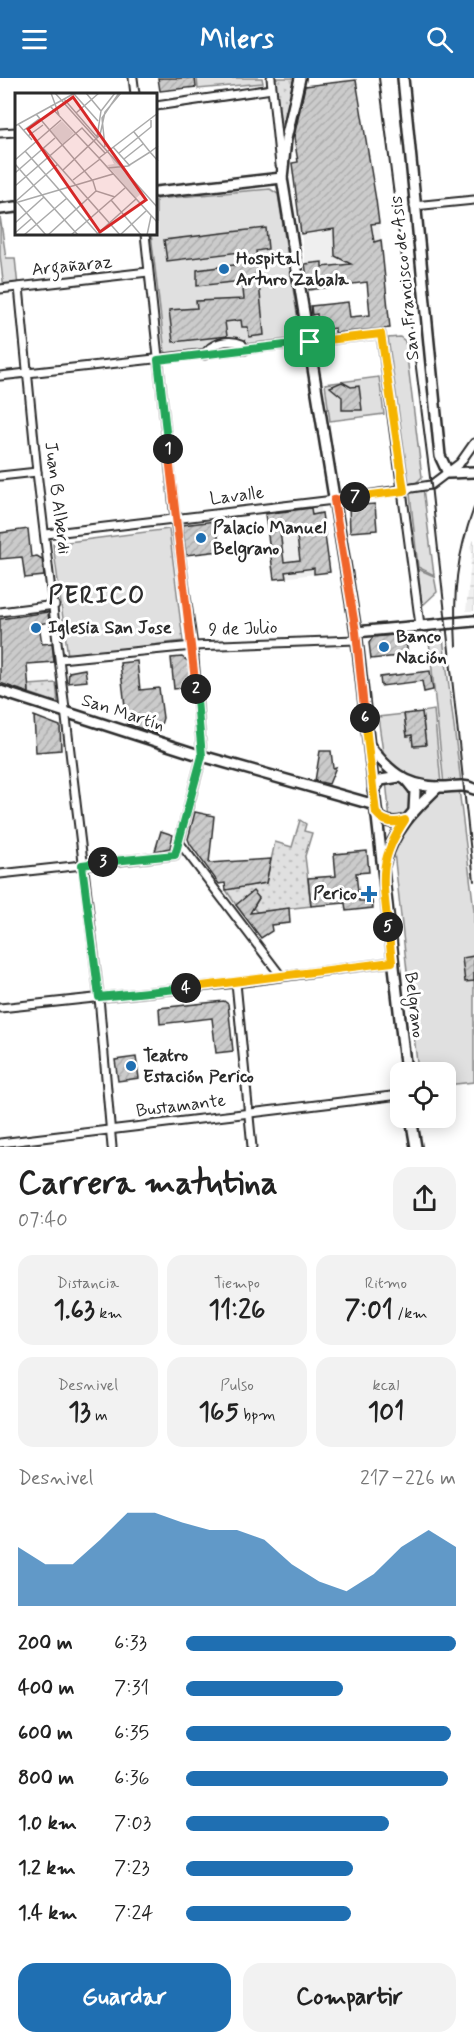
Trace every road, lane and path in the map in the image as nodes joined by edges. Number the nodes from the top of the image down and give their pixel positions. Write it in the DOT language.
graph roads {
  1 [pos="133,78"];
  2 [pos="271,78"];
  3 [pos="300,78"];
  4 [pos="403,78"];
  5 [pos="272,89"];
  6 [pos="135,93"];
  7 [pos="158,106"];
  8 [pos="15,132"];
  9 [pos="0,133"];
  10 [pos="282,178"];
  11 [pos="158,192"];
  12 [pos="474,200"];
  13 [pos="414,206"];
  14 [pos="15,207"];
  15 [pos="0,209"];
  16 [pos="145,236"];
  17 [pos="148,272"];
  18 [pos="19,287"];
  19 [pos="0,289"];
  20 [pos="310,342"];
  21 [pos="158,360"];
  22 [pos="27,373"];
  23 [pos="0,376"];
  24 [pos="474,443"];
  25 [pos="37,472"];
  26 [pos="474,472"];
  27 [pos="448,473"];
  28 [pos="0,476"];
  29 [pos="404,491"];
  30 [pos="334,500"];
  31 [pos="175,518"];
  32 [pos="46,534"];
  33 [pos="55,605"];
  34 [pos="0,612"];
  35 [pos="474,621"];
  36 [pos="420,625"];
  37 [pos="356,636"];
  38 [pos="193,646"];
  39 [pos="60,659"];
  40 [pos="0,691"];
  41 [pos="65,712"];
  42 [pos="368,743"];
  43 [pos="202,756"];
  44 [pos="403,779"];
  45 [pos="438,787"];
  46 [pos="474,789"];
  47 [pos="373,791"];
  48 [pos="375,809"];
  49 [pos="414,811"];
  50 [pos="405,820"];
  51 [pos="178,842"];
  52 [pos="186,852"];
  53 [pos="175,855"];
  54 [pos="82,865"];
  55 [pos="382,870"];
  56 [pos="0,874"];
  57 [pos="392,962"];
  58 [pos="281,976"];
  59 [pos="236,983"];
  60 [pos="99,997"];
  61 [pos="0,1008"];
  62 [pos="404,1062"];
  63 [pos="390,1096"];
  64 [pos="249,1113"];
  65 [pos="413,1128"];
  66 [pos="110,1130"];
  67 [pos="0,1143"];
  68 [pos="112,1147"];
  69 [pos="252,1147"];
  70 [pos="416,1147"];
  1 -- 6 [label="street"];
  2 -- 5 [label="street"];
  3 -- 10 [label="main road, Belgrano"];
  4 -- 13 [label="main road, San Francisco de Asis"];
  5 -- 7 [label="street"];
  5 -- 10 [label="street"];
  8 -- 9 [label="street"];
  10 -- 11 [label="main road"];
  10 -- 20 [label="main road, Belgrano"];
  12 -- 13 [label="street"];
  13 -- 27 [label="main road, San Francisco de Asis"];
  14 -- 15 [label="main road"];
  16 -- 17 [label="street"];
  17 -- 18 [label="street, Argañaraz"];
  17 -- 21 [label="street"];
  18 -- 19 [label="street, Argañaraz"];
  18 -- 22 [label="street, Juan B Alberdi"];
  20 -- 21 [label="street"];
  20 -- 29 [label="street"];
  20 -- 30 [label="main road, Belgrano"];
  21 -- 22 [label="street"];
  21 -- 31 [label="street"];
  22 -- 23 [label="street"];
  22 -- 25 [label="street, Juan B Alberdi"];
  24 -- 27 [label="street"];
  25 -- 28 [label="street"];
  25 -- 32 [label="street, Juan B Alberdi"];
  26 -- 27 [label="main road"];
  27 -- 29 [label="street, Lavalle"];
  29 -- 30 [label="street, Lavalle"];
  29 -- 36 [label="street"];
  30 -- 31 [label="street, Lavalle"];
  30 -- 37 [label="main road, Belgrano"];
  31 -- 32 [label="street, Lavalle"];
  31 -- 38 [label="street"];
  32 -- 33 [label="street, Juan B Alberdi"];
  33 -- 34 [label="street"];
  33 -- 39 [label="street, Juan B Alberdi"];
  35 -- 36 [label="main road"];
  36 -- 37 [label="main road"];
  37 -- 38 [label="street, 9 de Julio"];
  37 -- 42 [label="main road, Belgrano"];
  38 -- 39 [label="street, 9 de Julio"];
  38 -- 43 [label="street"];
  39 -- 41 [label="street, Juan B Alberdi"];
  40 -- 41 [label="main road, San Martín"];
  41 -- 43 [label="main road, San Martín"];
  41 -- 54 [label="street, Juan B Alberdi"];
  42 -- 44 [label="main road"];
  42 -- 47 [label="main road, Belgrano"];
  43 -- 48 [label="main road, San Martín"];
  43 -- 51 [label="street"];
  44 -- 45 [label="main road"];
  44 -- 47 [label="main road"];
  44 -- 49 [label="main road"];
  45 -- 46 [label="main road"];
  45 -- 49 [label="main road, Belgrano"];
  47 -- 48 [label="main road, Belgrano"];
  48 -- 50 [label="main road"];
  48 -- 55 [label="main road, Belgrano"];
  49 -- 50 [label="main road, Belgrano"];
  50 -- 55 [label="main road, Belgrano"];
  51 -- 52 [label="street"];
  51 -- 53 [label="street"];
  52 -- 53 [label="street"];
  52 -- 58 [label="street"];
  53 -- 54 [label="street"];
  54 -- 56 [label="street"];
  54 -- 60 [label="street, Juan B Alberdi"];
  55 -- 57 [label="main road, Belgrano"];
  57 -- 58 [label="street"];
  57 -- 62 [label="main road, Belgrano"];
  58 -- 59 [label="street"];
  59 -- 60 [label="street"];
  59 -- 64 [label="street"];
  60 -- 61 [label="street"];
  60 -- 66 [label="street, Juan B Alberdi"];
  63 -- 64 [label="street, Bustamante"];
  64 -- 66 [label="street, Bustamante"];
  64 -- 69 [label="street"];
  65 -- 70 [label="main road"];
  66 -- 67 [label="street, Bustamante"];
  66 -- 68 [label="street, Juan B Alberdi"];
}
